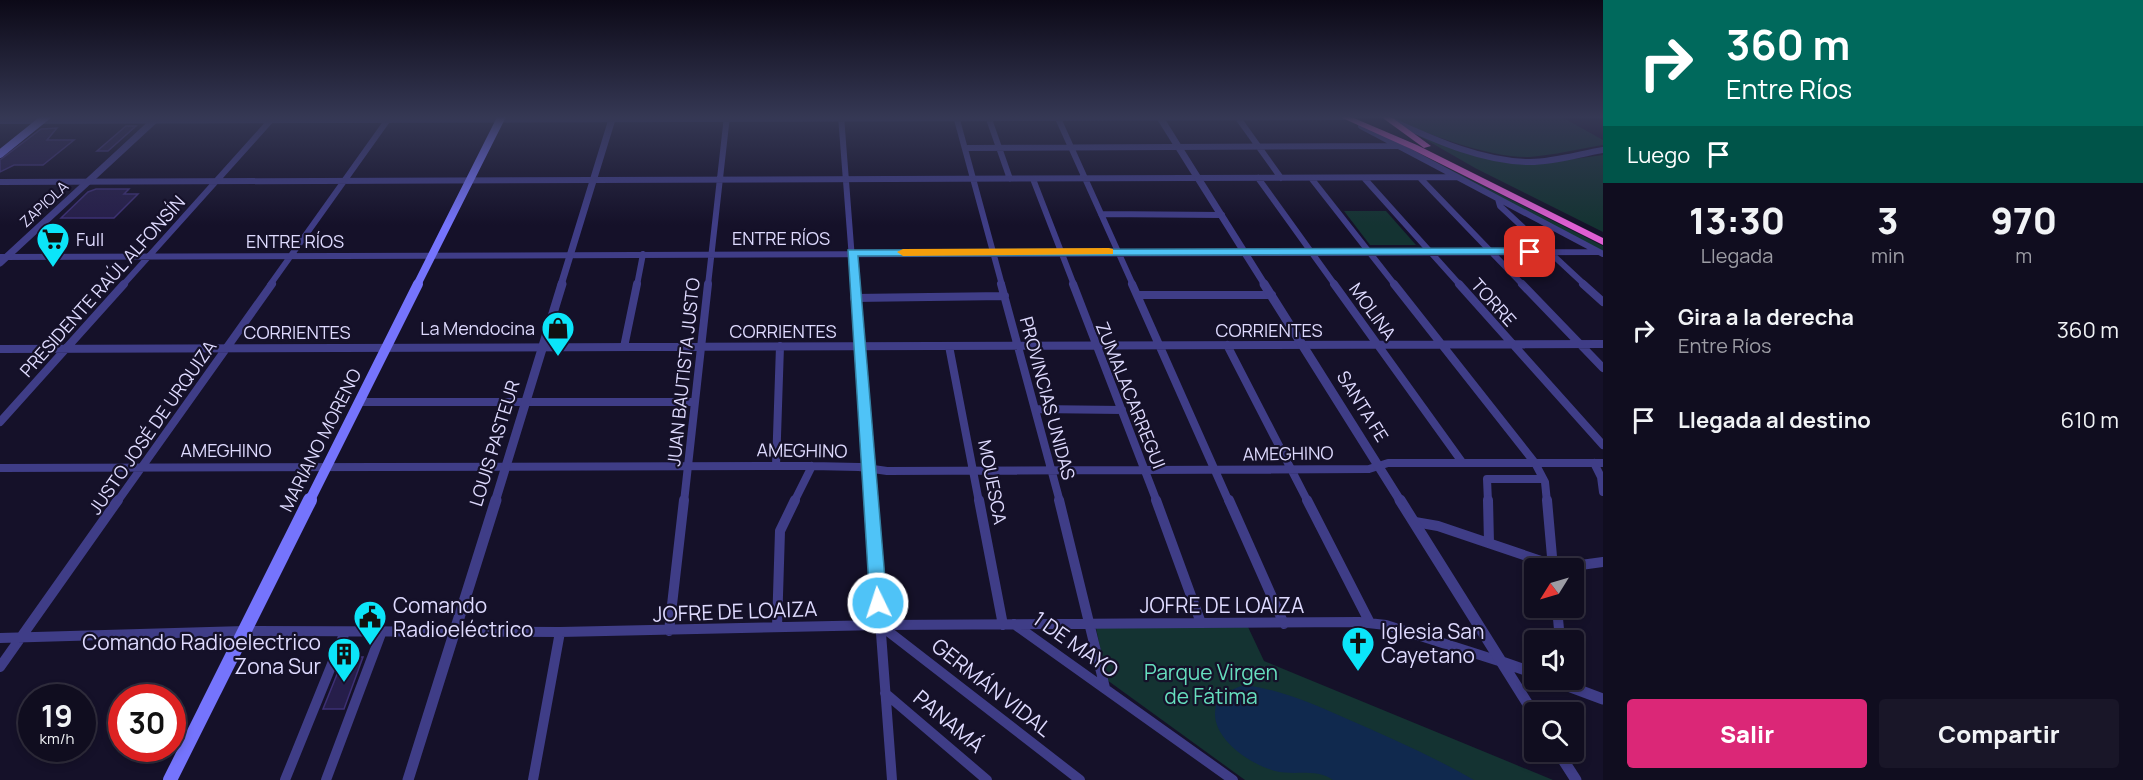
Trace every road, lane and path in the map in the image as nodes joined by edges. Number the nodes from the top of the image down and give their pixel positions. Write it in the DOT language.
graph roads {
  1 [pos="120,152"];
  2 [pos="241,152"];
  3 [pos="366,152"];
  4 [pos="485,152"];
  5 [pos="602,152"];
  6 [pos="723,152"];
  7 [pos="845,152"];
  8 [pos="966,152"];
  9 [pos="1001,152"];
  10 [pos="1073,152"];
  11 [pos="1182,152"];
  12 [pos="1263,152"];
  13 [pos="1409,152"];
  14 [pos="1425,152"];
  15 [pos="1440,152"];
  16 [pos="1483,152"];
  17 [pos="1589,152"];
  18 [pos="1457,177"];
  19 [pos="1199,178"];
  20 [pos="1258,178"];
  21 [pos="1281,178"];
  22 [pos="1311,178"];
  23 [pos="1364,178"];
  24 [pos="1010,179"];
  25 [pos="1033,179"];
  26 [pos="1085,179"];
  27 [pos="1421,179"];
  28 [pos="471,180"];
  29 [pos="594,180"];
  30 [pos="848,180"];
  31 [pos="974,180"];
  32 [pos="216,181"];
  33 [pos="346,181"];
  34 [pos="719,181"];
  35 [pos="0,182"];
  36 [pos="87,183"];
  37 [pos="1498,199"];
  38 [pos="1101,214"];
  39 [pos="1222,215"];
  40 [pos="1603,236"];
  41 [pos="1603,242"];
  42 [pos="852,252"];
  43 [pos="994,252"];
  44 [pos="1059,252"];
  45 [pos="1118,252"];
  46 [pos="1245,252"];
  47 [pos="1310,252"];
  48 [pos="1369,252"];
  49 [pos="1430,252"];
  50 [pos="1491,252"];
  51 [pos="1549,252"];
  52 [pos="712,253"];
  53 [pos="1600,253"];
  54 [pos="643,254"];
  55 [pos="150,255"];
  56 [pos="434,255"];
  57 [pos="571,255"];
  58 [pos="3,257"];
  59 [pos="290,257"];
  60 [pos="0,263"];
  61 [pos="1137,295"];
  62 [pos="1272,295"];
  63 [pos="1005,296"];
  64 [pos="854,298"];
  65 [pos="1603,302"];
  66 [pos="1304,344"];
  67 [pos="1376,344"];
  68 [pos="1443,344"];
  69 [pos="1512,344"];
  70 [pos="1580,344"];
  71 [pos="1603,344"];
  72 [pos="1095,345"];
  73 [pos="1160,345"];
  74 [pos="1227,345"];
  75 [pos="387,346"];
  76 [pos="624,346"];
  77 [pos="701,346"];
  78 [pos="780,346"];
  79 [pos="858,346"];
  80 [pos="949,346"];
  81 [pos="1019,346"];
  82 [pos="226,347"];
  83 [pos="542,347"];
  84 [pos="0,349"];
  85 [pos="64,349"];
  86 [pos="1603,368"];
  87 [pos="359,402"];
  88 [pos="525,402"];
  89 [pos="694,402"];
  90 [pos="1036,409"];
  91 [pos="1122,410"];
  92 [pos="0,422"];
  93 [pos="1603,445"];
  94 [pos="1462,462"];
  95 [pos="1535,463"];
  96 [pos="1598,463"];
  97 [pos="812,465"];
  98 [pos="1378,465"];
  99 [pos="688,466"];
  100 [pos="776,466"];
  101 [pos="144,467"];
  102 [pos="327,467"];
  103 [pos="0,468"];
  104 [pos="506,468"];
  105 [pos="869,468"];
  106 [pos="1145,470"];
  107 [pos="1216,470"];
  108 [pos="1293,470"];
  109 [pos="975,471"];
  110 [pos="1052,471"];
  111 [pos="1543,478"];
  112 [pos="1603,492"];
  113 [pos="1415,522"];
  114 [pos="1490,543"];
  115 [pos="1529,558"];
  116 [pos="1552,558"];
  117 [pos="1603,562"];
  118 [pos="1584,565"];
  119 [pos="1370,622"];
  120 [pos="1201,623"];
  121 [pos="1009,624"];
  122 [pos="1090,624"];
  123 [pos="1284,624"];
  124 [pos="880,626"];
  125 [pos="777,627"];
  126 [pos="244,631"];
  127 [pos="382,631"];
  128 [pos="456,631"];
  129 [pos="669,631"];
  130 [pos="345,632"];
  131 [pos="560,632"];
  132 [pos="0,638"];
  133 [pos="20,639"];
  134 [pos="1502,662"];
  135 [pos="0,667"];
  136 [pos="1524,670"];
  137 [pos="1105,688"];
  138 [pos="1583,690"];
  139 [pos="885,693"];
  140 [pos="1603,699"];
  141 [pos="1527,702"];
  142 [pos="1564,762"];
  143 [pos="892,779"];
  144 [pos="170,780"];
  145 [pos="285,780"];
  146 [pos="326,780"];
  147 [pos="408,780"];
  148 [pos="533,780"];
  149 [pos="987,780"];
  150 [pos="1080,780"];
  151 [pos="1233,780"];
  152 [pos="1576,780"];
  1 -- 36 [label="street, ZAPIOLA"];
  2 -- 32 [label="street, PRESIDENTE RAÚL ALFONSÍN"];
  3 -- 33 [label="street, JUSTO JOSÉ DE URQUIZA"];
  4 -- 28 [label="main road, MARIANO MORENO"];
  5 -- 29 [label="street, LOUIS PASTEUR"];
  6 -- 34 [label="street, JUAN BAUTISTA JUSTO"];
  7 -- 30 [label="street"];
  8 -- 31 [label="street, PROVINCIAS UNIDAS"];
  9 -- 24 [label="street"];
  10 -- 26 [label="street"];
  11 -- 19 [label="street, SANTA FE"];
  12 -- 21 [label="street"];
  13 -- 18 [label="street"];
  14 -- 41 [label="highway"];
  15 -- 40 [label="highway"];
  16 -- 17 [label="street"];
  18 -- 27 [label="street"];
  18 -- 37 [label="street"];
  19 -- 20 [label="street"];
  19 -- 26 [label="street"];
  19 -- 39 [label="street, SANTA FE"];
  20 -- 21 [label="street"];
  20 -- 47 [label="street, MOLINA"];
  21 -- 22 [label="street"];
  22 -- 23 [label="street"];
  22 -- 48 [label="street"];
  23 -- 27 [label="street"];
  23 -- 49 [label="street, TORRE"];
  24 -- 25 [label="street"];
  24 -- 31 [label="street"];
  25 -- 26 [label="street"];
  25 -- 44 [label="street, ZUMALACARREGUI"];
  26 -- 38 [label="street"];
  27 -- 50 [label="street"];
  28 -- 29 [label="street"];
  28 -- 33 [label="street"];
  28 -- 56 [label="main road, MARIANO MORENO"];
  29 -- 34 [label="street"];
  29 -- 57 [label="street, LOUIS PASTEUR"];
  30 -- 31 [label="street"];
  30 -- 34 [label="street"];
  30 -- 42 [label="street"];
  31 -- 43 [label="street, PROVINCIAS UNIDAS"];
  32 -- 33 [label="street"];
  32 -- 36 [label="street"];
  32 -- 55 [label="street, PRESIDENTE RAÚL ALFONSÍN"];
  33 -- 59 [label="street, JUSTO JOSÉ DE URQUIZA"];
  34 -- 52 [label="street, JUAN BAUTISTA JUSTO"];
  35 -- 36 [label="street"];
  36 -- 58 [label="street, ZAPIOLA"];
  37 -- 51 [label="street"];
  37 -- 53 [label="street"];
  38 -- 39 [label="street"];
  38 -- 45 [label="street"];
  39 -- 46 [label="street, SANTA FE"];
  42 -- 43 [label="street, ENTRE RÍOS"];
  42 -- 52 [label="street, ENTRE RÍOS"];
  42 -- 64 [label="street"];
  43 -- 44 [label="street, ENTRE RÍOS"];
  43 -- 63 [label="street, PROVINCIAS UNIDAS"];
  44 -- 45 [label="street, ENTRE RÍOS"];
  44 -- 72 [label="street, ZUMALACARREGUI"];
  45 -- 46 [label="street, ENTRE RÍOS"];
  45 -- 61 [label="street"];
  46 -- 47 [label="street, ENTRE RÍOS"];
  46 -- 62 [label="street, SANTA FE"];
  47 -- 48 [label="street, ENTRE RÍOS"];
  47 -- 67 [label="street, MOLINA"];
  48 -- 49 [label="street, ENTRE RÍOS"];
  48 -- 68 [label="street"];
  49 -- 50 [label="street, ENTRE RÍOS"];
  49 -- 69 [label="street, TORRE"];
  50 -- 51 [label="street, ENTRE RÍOS"];
  50 -- 70 [label="street"];
  51 -- 53 [label="street, ENTRE RÍOS"];
  51 -- 65 [label="street"];
  52 -- 54 [label="street, ENTRE RÍOS"];
  52 -- 77 [label="street, JUAN BAUTISTA JUSTO"];
  54 -- 57 [label="street, ENTRE RÍOS"];
  54 -- 76 [label="street"];
  55 -- 58 [label="street, ENTRE RÍOS"];
  55 -- 59 [label="street, ENTRE RÍOS"];
  55 -- 85 [label="street, PRESIDENTE RAÚL ALFONSÍN"];
  56 -- 57 [label="street, ENTRE RÍOS"];
  56 -- 59 [label="street, ENTRE RÍOS"];
  56 -- 75 [label="main road, MARIANO MORENO"];
  57 -- 83 [label="street, LOUIS PASTEUR"];
  58 -- 60 [label="street, ZAPIOLA"];
  59 -- 82 [label="street, JUSTO JOSÉ DE URQUIZA"];
  61 -- 62 [label="street"];
  61 -- 73 [label="street"];
  62 -- 66 [label="street, SANTA FE"];
  63 -- 64 [label="street"];
  63 -- 81 [label="street, PROVINCIAS UNIDAS"];
  64 -- 79 [label="street"];
  66 -- 67 [label="street, CORRIENTES"];
  66 -- 74 [label="street, CORRIENTES"];
  66 -- 98 [label="street, SANTA FE"];
  67 -- 68 [label="street, CORRIENTES"];
  67 -- 94 [label="street, MOLINA"];
  68 -- 69 [label="street, CORRIENTES"];
  68 -- 95 [label="street"];
  69 -- 70 [label="street, CORRIENTES"];
  69 -- 93 [label="street, TORRE"];
  70 -- 71 [label="street, CORRIENTES"];
  70 -- 86 [label="street"];
  72 -- 73 [label="street, CORRIENTES"];
  72 -- 81 [label="street, CORRIENTES"];
  72 -- 91 [label="street, ZUMALACARREGUI"];
  73 -- 74 [label="street, CORRIENTES"];
  73 -- 107 [label="street"];
  74 -- 108 [label="street"];
  75 -- 82 [label="street, CORRIENTES"];
  75 -- 83 [label="street, CORRIENTES"];
  75 -- 87 [label="main road, MARIANO MORENO"];
  76 -- 77 [label="street, CORRIENTES"];
  76 -- 83 [label="street, CORRIENTES"];
  77 -- 78 [label="street, CORRIENTES"];
  77 -- 89 [label="street, JUAN BAUTISTA JUSTO"];
  78 -- 79 [label="street, CORRIENTES"];
  78 -- 100 [label="street"];
  79 -- 80 [label="street, CORRIENTES"];
  79 -- 105 [label="street"];
  80 -- 81 [label="street, CORRIENTES"];
  80 -- 109 [label="street, MOUESCA"];
  81 -- 90 [label="street, PROVINCIAS UNIDAS"];
  82 -- 85 [label="street, CORRIENTES"];
  82 -- 101 [label="street, JUSTO JOSÉ DE URQUIZA"];
  83 -- 88 [label="street, LOUIS PASTEUR"];
  84 -- 85 [label="street, CORRIENTES"];
  85 -- 92 [label="street, PRESIDENTE RAÚL ALFONSÍN"];
  87 -- 88 [label="street"];
  87 -- 102 [label="main road, MARIANO MORENO"];
  88 -- 89 [label="street"];
  88 -- 104 [label="street, LOUIS PASTEUR"];
  89 -- 99 [label="street, JUAN BAUTISTA JUSTO"];
  90 -- 91 [label="street"];
  90 -- 110 [label="street, PROVINCIAS UNIDAS"];
  91 -- 106 [label="street, ZUMALACARREGUI"];
  94 -- 95 [label="street, AMEGHINO"];
  94 -- 98 [label="street, AMEGHINO"];
  95 -- 96 [label="street, AMEGHINO"];
  95 -- 111 [label="street"];
  96 -- 112 [label="street"];
  97 -- 100 [label="street, AMEGHINO"];
  97 -- 105 [label="street, AMEGHINO"];
  97 -- 125 [label="street"];
  98 -- 108 [label="street, AMEGHINO"];
  98 -- 113 [label="street, SANTA FE"];
  99 -- 100 [label="street, AMEGHINO"];
  99 -- 104 [label="street, AMEGHINO"];
  99 -- 129 [label="street, JUAN BAUTISTA JUSTO"];
  101 -- 102 [label="street, AMEGHINO"];
  101 -- 103 [label="street, AMEGHINO"];
  101 -- 133 [label="street, JUSTO JOSÉ DE URQUIZA"];
  102 -- 104 [label="street, AMEGHINO"];
  102 -- 126 [label="main road, MARIANO MORENO"];
  104 -- 128 [label="street, LOUIS PASTEUR"];
  105 -- 109 [label="street, AMEGHINO"];
  105 -- 124 [label="street"];
  106 -- 107 [label="street, AMEGHINO"];
  106 -- 110 [label="street, AMEGHINO"];
  106 -- 120 [label="street, ZUMALACARREGUI"];
  107 -- 108 [label="street, AMEGHINO"];
  107 -- 123 [label="street"];
  108 -- 119 [label="street"];
  109 -- 110 [label="street, AMEGHINO"];
  109 -- 121 [label="street, MOUESCA"];
  110 -- 122 [label="street, PROVINCIAS UNIDAS"];
  111 -- 114 [label="street"];
  111 -- 116 [label="street"];
  113 -- 114 [label="street"];
  113 -- 134 [label="street, SANTA FE"];
  114 -- 115 [label="street"];
  117 -- 118 [label="street"];
  119 -- 123 [label="street, JOFRE DE LOAIZA"];
  119 -- 134 [label="street, JOFRE DE LOAIZA"];
  120 -- 122 [label="street, JOFRE DE LOAIZA"];
  120 -- 123 [label="street, JOFRE DE LOAIZA"];
  121 -- 122 [label="street, JOFRE DE LOAIZA"];
  121 -- 124 [label="street, JOFRE DE LOAIZA"];
  121 -- 137 [label="street, 1 DE MAYO"];
  122 -- 137 [label="street, PROVINCIAS UNIDAS"];
  124 -- 125 [label="street, JOFRE DE LOAIZA"];
  124 -- 139 [label="street"];
  124 -- 150 [label="street, GERMÁN VIDAL"];
  125 -- 129 [label="street, JOFRE DE LOAIZA"];
  126 -- 130 [label="street, JOFRE DE LOAIZA"];
  126 -- 133 [label="street, JOFRE DE LOAIZA"];
  126 -- 144 [label="main road, MARIANO MORENO"];
  127 -- 128 [label="street, JOFRE DE LOAIZA"];
  127 -- 130 [label="street, JOFRE DE LOAIZA"];
  127 -- 146 [label="street"];
  128 -- 131 [label="street, JOFRE DE LOAIZA"];
  128 -- 147 [label="street, LOUIS PASTEUR"];
  129 -- 131 [label="street, JOFRE DE LOAIZA"];
  130 -- 145 [label="street"];
  131 -- 148 [label="street"];
  132 -- 133 [label="street, JOFRE DE LOAIZA"];
  133 -- 135 [label="street, JUSTO JOSÉ DE URQUIZA"];
  134 -- 136 [label="street"];
  134 -- 141 [label="street, SANTA FE"];
  137 -- 151 [label="street, 1 DE MAYO"];
  138 -- 140 [label="street"];
  139 -- 143 [label="street"];
  139 -- 149 [label="street, PANAMÁ"];
  142 -- 152 [label="street"];
}
